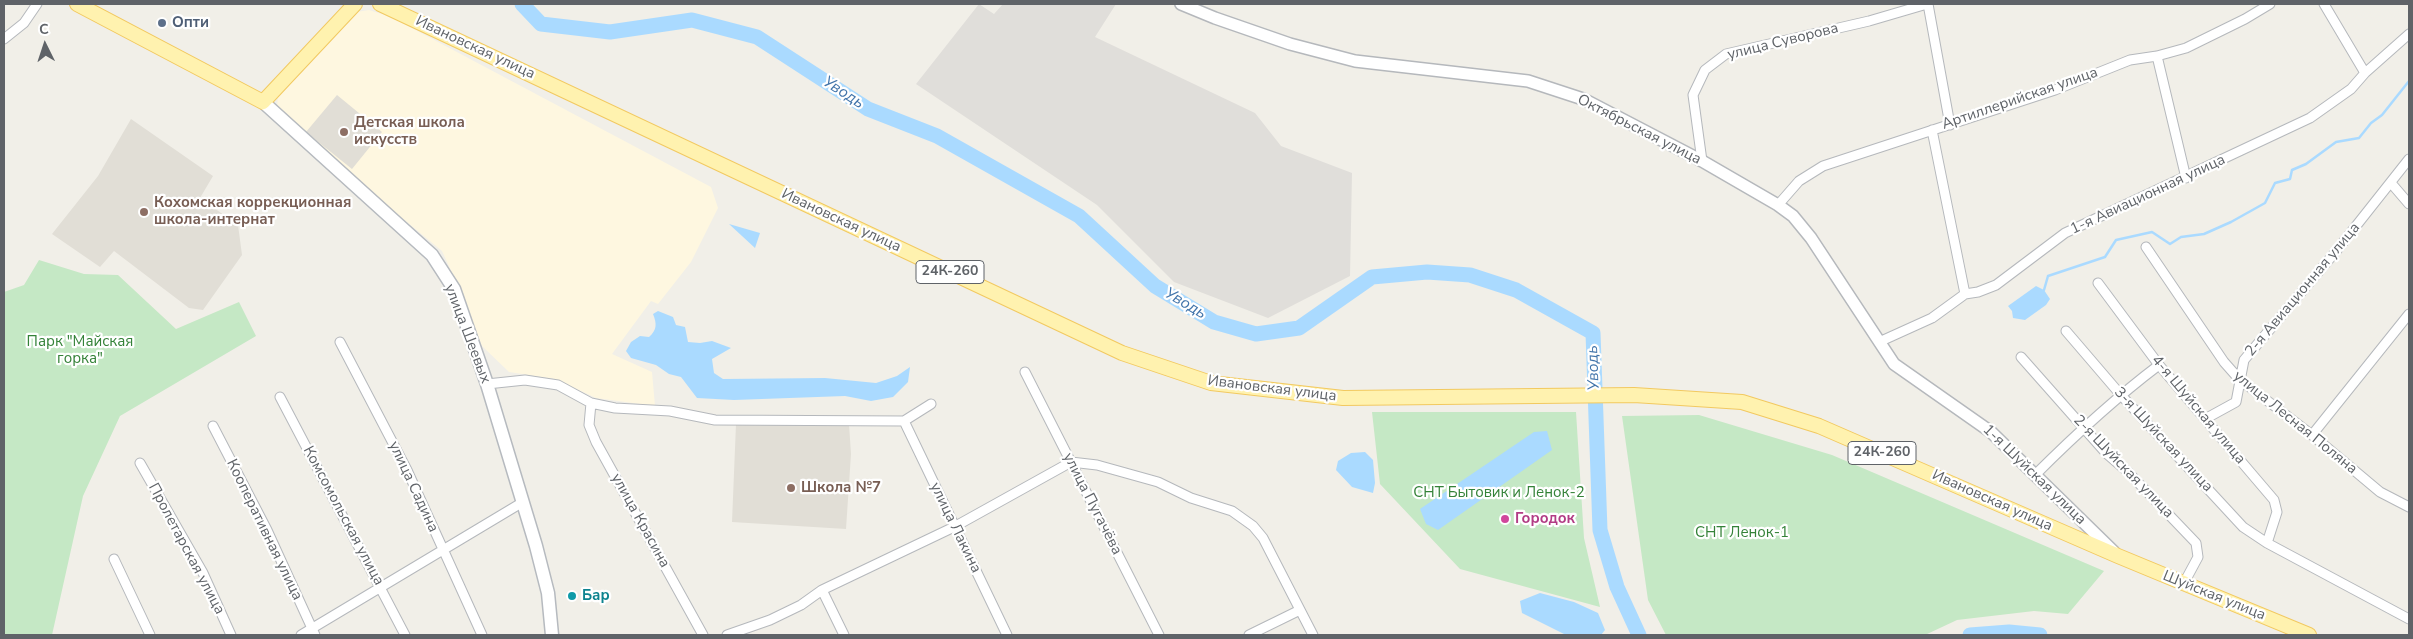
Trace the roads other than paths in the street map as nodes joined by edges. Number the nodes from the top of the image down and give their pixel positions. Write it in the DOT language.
graph roads {
  1 [pos="38,4"];
  2 [pos="78,4"];
  3 [pos="355,4"];
  4 [pos="380,4"];
  5 [pos="1181,4"];
  6 [pos="1927,4"];
  7 [pos="2270,4"];
  8 [pos="2324,4"];
  9 [pos="2409,34"];
  10 [pos="4,39"];
  11 [pos="2157,56"];
  12 [pos="2365,73"];
  13 [pos="264,102"];
  14 [pos="1950,124"];
  15 [pos="1932,130"];
  16 [pos="2409,159"];
  17 [pos="1702,161"];
  18 [pos="2186,178"];
  19 [pos="2391,183"];
  20 [pos="2409,204"];
  21 [pos="1778,205"];
  22 [pos="2146,248"];
  23 [pos="2098,283"];
  24 [pos="1965,294"];
  25 [pos="2409,314"];
  26 [pos="2066,331"];
  27 [pos="340,342"];
  28 [pos="1879,342"];
  29 [pos="2021,357"];
  30 [pos="2159,365"];
  31 [pos="1025,372"];
  32 [pos="2239,379"];
  33 [pos="487,384"];
  34 [pos="2120,394"];
  35 [pos="280,398"];
  36 [pos="591,403"];
  37 [pos="931,404"];
  38 [pos="2205,419"];
  39 [pos="904,420"];
  40 [pos="213,426"];
  41 [pos="2083,426"];
  42 [pos="2312,434"];
  43 [pos="1071,462"];
  44 [pos="140,463"];
  45 [pos="2035,475"];
  46 [pos="523,502"];
  47 [pos="2409,506"];
  48 [pos="954,527"];
  49 [pos="2267,542"];
  50 [pos="442,550"];
  51 [pos="2118,556"];
  52 [pos="114,558"];
  53 [pos="2184,583"];
  54 [pos="379,586"];
  55 [pos="822,590"];
  56 [pos="1300,610"];
  57 [pos="2409,618"];
  58 [pos="313,632"];
  59 [pos="150,635"];
  60 [pos="231,635"];
  61 [pos="301,635"];
  62 [pos="405,635"];
  63 [pos="482,635"];
  64 [pos="552,635"];
  65 [pos="703,635"];
  66 [pos="727,635"];
  67 [pos="844,635"];
  68 [pos="1007,635"];
  69 [pos="1159,635"];
  70 [pos="1249,635"];
  71 [pos="1313,635"];
  72 [pos="2309,635"];
  1 -- 10 [label="street"];
  2 -- 13 [label="main road"];
  3 -- 13 [label="main road"];
  4 -- 51 [label="main road, Ивановская улица / 24К-260"];
  5 -- 17 [label="street, Октябрьская улица"];
  6 -- 14 [label="street"];
  6 -- 17 [label="street, улица Суворова"];
  7 -- 11 [label="street, Артиллерийская улица"];
  8 -- 12 [label="street"];
  9 -- 12 [label="street, 1-я Авиационная улица"];
  11 -- 14 [label="street, Артиллерийская улица"];
  11 -- 18 [label="street"];
  12 -- 18 [label="street, 1-я Авиационная улица"];
  13 -- 33 [label="main road, улица Шеевых"];
  14 -- 15 [label="street, Артиллерийская улица"];
  15 -- 21 [label="street, Артиллерийская улица"];
  15 -- 24 [label="street"];
  16 -- 19 [label="street, 2-я Авиационная улица"];
  17 -- 21 [label="street, Октябрьская улица"];
  18 -- 24 [label="street, 1-я Авиационная улица"];
  19 -- 20 [label="street"];
  19 -- 32 [label="street, 2-я Авиационная улица"];
  21 -- 28 [label="street, Октябрьская улица"];
  22 -- 32 [label="street, улица Лесная Поляна"];
  23 -- 30 [label="street, 4-я Шуйская улица"];
  24 -- 28 [label="street, 1-я Авиационная улица"];
  25 -- 42 [label="street"];
  26 -- 34 [label="street, 3-я Шуйская улица"];
  27 -- 50 [label="street, улица Садина"];
  28 -- 45 [label="street, 1-я Шуйская улица"];
  29 -- 41 [label="street, 2-я Шуйская улица"];
  30 -- 34 [label="street"];
  30 -- 38 [label="street, 4-я Шуйская улица"];
  31 -- 43 [label="street, улица Пугачёва"];
  32 -- 38 [label="street, 2-я Авиационная улица"];
  32 -- 42 [label="street, улица Лесная Поляна"];
  33 -- 36 [label="street"];
  33 -- 46 [label="main road, улица Шеевых"];
  34 -- 41 [label="street"];
  34 -- 49 [label="street, 3-я Шуйская улица"];
  35 -- 54 [label="street, Комсомольская улица"];
  36 -- 39 [label="street"];
  36 -- 65 [label="street, улица Красина"];
  37 -- 39 [label="street"];
  38 -- 49 [label="street, 4-я Шуйская улица"];
  39 -- 48 [label="street, улица Лакина"];
  40 -- 58 [label="street, Кооперативная улица"];
  41 -- 45 [label="street"];
  41 -- 53 [label="street, 2-я Шуйская улица"];
  42 -- 47 [label="street, улица Лесная Поляна"];
  43 -- 48 [label="street"];
  43 -- 56 [label="street"];
  43 -- 69 [label="street, улица Пугачёва"];
  44 -- 60 [label="street, Пролетарская улица"];
  45 -- 51 [label="street, 1-я Шуйская улица"];
  46 -- 50 [label="street"];
  46 -- 64 [label="main road, улица Шеевых"];
  48 -- 55 [label="street"];
  48 -- 68 [label="street, улица Лакина"];
  49 -- 57 [label="street"];
  50 -- 54 [label="street"];
  50 -- 63 [label="street, улица Садина"];
  51 -- 53 [label="main road, Шуйская улица / 24К-260"];
  52 -- 59 [label="street"];
  53 -- 72 [label="main road, Шуйская улица / 24К-260"];
  54 -- 58 [label="street"];
  54 -- 62 [label="street, Комсомольская улица"];
  55 -- 66 [label="street"];
  55 -- 67 [label="street"];
  56 -- 70 [label="street"];
  56 -- 71 [label="street"];
  58 -- 61 [label="street"];
}
